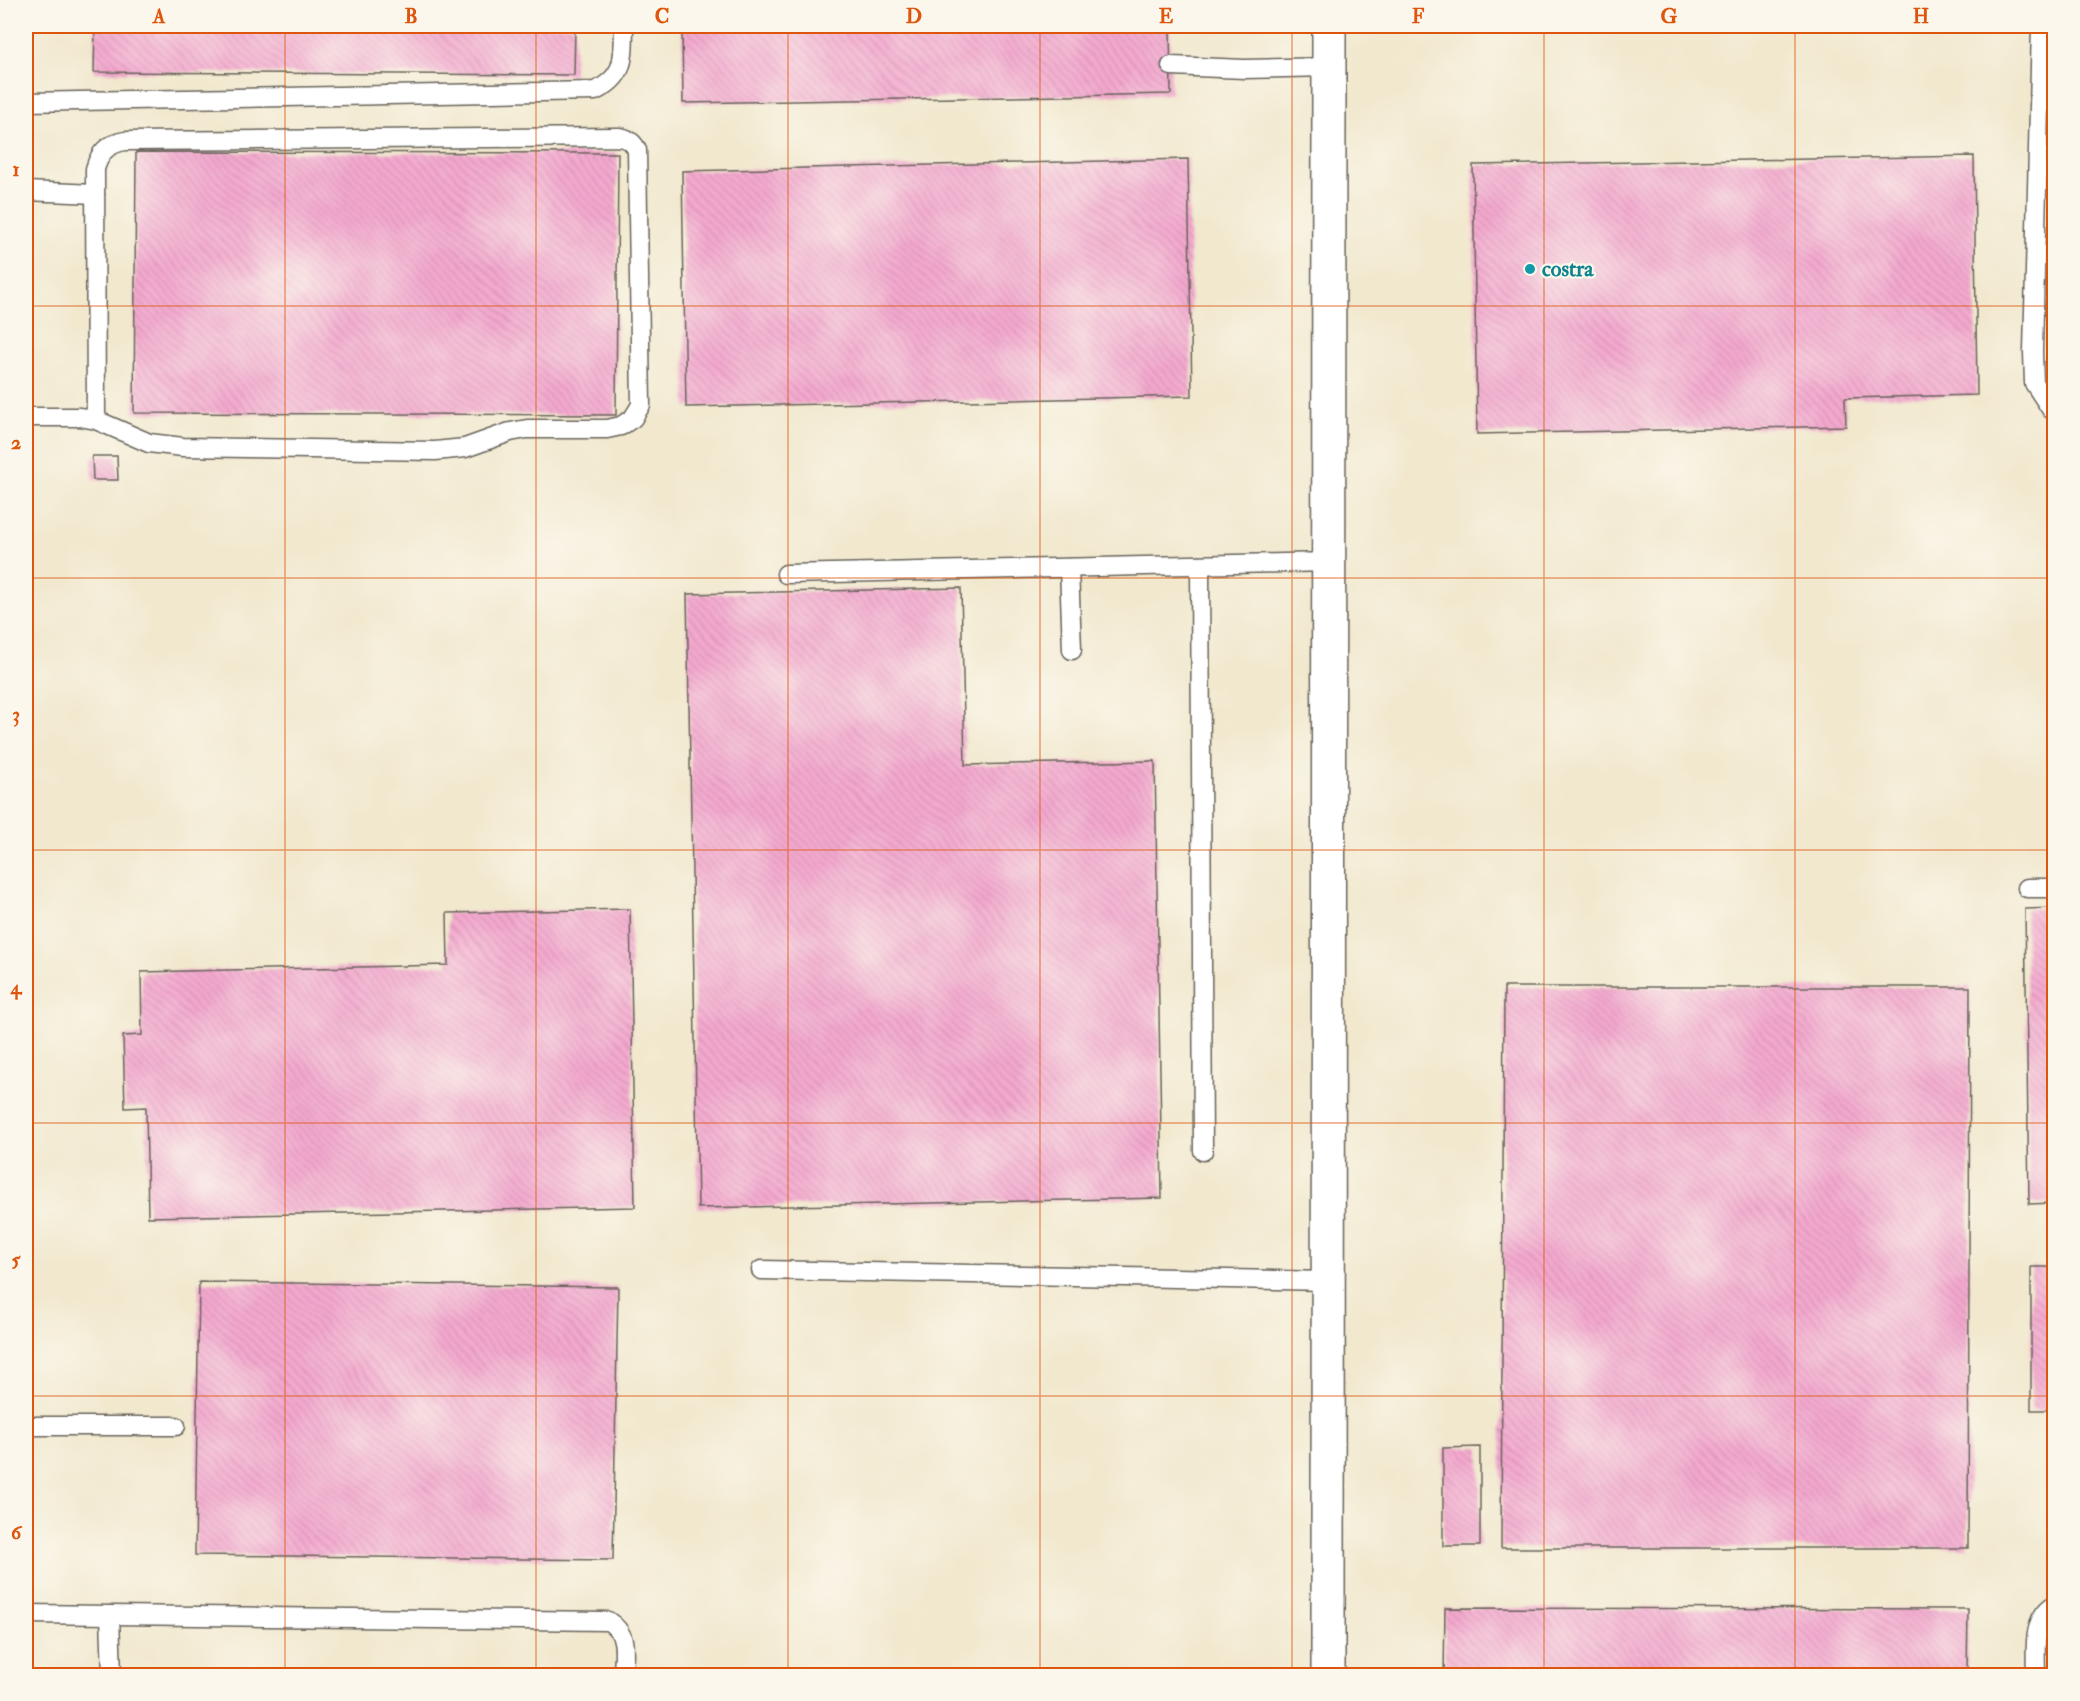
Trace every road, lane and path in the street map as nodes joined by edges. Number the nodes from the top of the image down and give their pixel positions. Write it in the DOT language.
graph roads {
  1 [pos="624,26"];
  2 [pos="1329,26"];
  3 [pos="2041,26"];
  4 [pos="1171,66"];
  5 [pos="1329,67"];
  6 [pos="26,102"];
  7 [pos="26,191"];
  8 [pos="95,194"];
  9 [pos="2055,411"];
  10 [pos="26,417"];
  11 [pos="96,420"];
  12 [pos="1329,562"];
  13 [pos="1200,565"];
  14 [pos="1069,568"];
  15 [pos="786,574"];
  16 [pos="1071,650"];
  17 [pos="2027,888"];
  18 [pos="2055,888"];
  19 [pos="1203,1151"];
  20 [pos="761,1270"];
  21 [pos="1329,1281"];
  22 [pos="26,1426"];
  23 [pos="176,1426"];
  24 [pos="2055,1605"];
  25 [pos="26,1614"];
  26 [pos="111,1615"];
  27 [pos="111,1676"];
  28 [pos="623,1676"];
  29 [pos="1328,1676"];
  30 [pos="2036,1676"];
  1 -- 6 [label="lane"];
  2 -- 5 [label="street"];
  3 -- 9 [label="lane"];
  4 -- 5 [label="lane"];
  5 -- 12 [label="street"];
  7 -- 8 [label="lane"];
  8 -- 11 [label="lane"];
  8 -- 11 [label="lane"];
  10 -- 11 [label="lane"];
  12 -- 13 [label="lane"];
  12 -- 21 [label="street"];
  13 -- 14 [label="lane"];
  13 -- 19 [label="lane"];
  14 -- 15 [label="lane"];
  14 -- 16 [label="lane"];
  17 -- 18 [label="lane"];
  20 -- 21 [label="lane"];
  21 -- 29 [label="street"];
  22 -- 23 [label="lane"];
  24 -- 30 [label="lane"];
  25 -- 26 [label="lane"];
  26 -- 27 [label="lane"];
  26 -- 28 [label="lane"];
}
